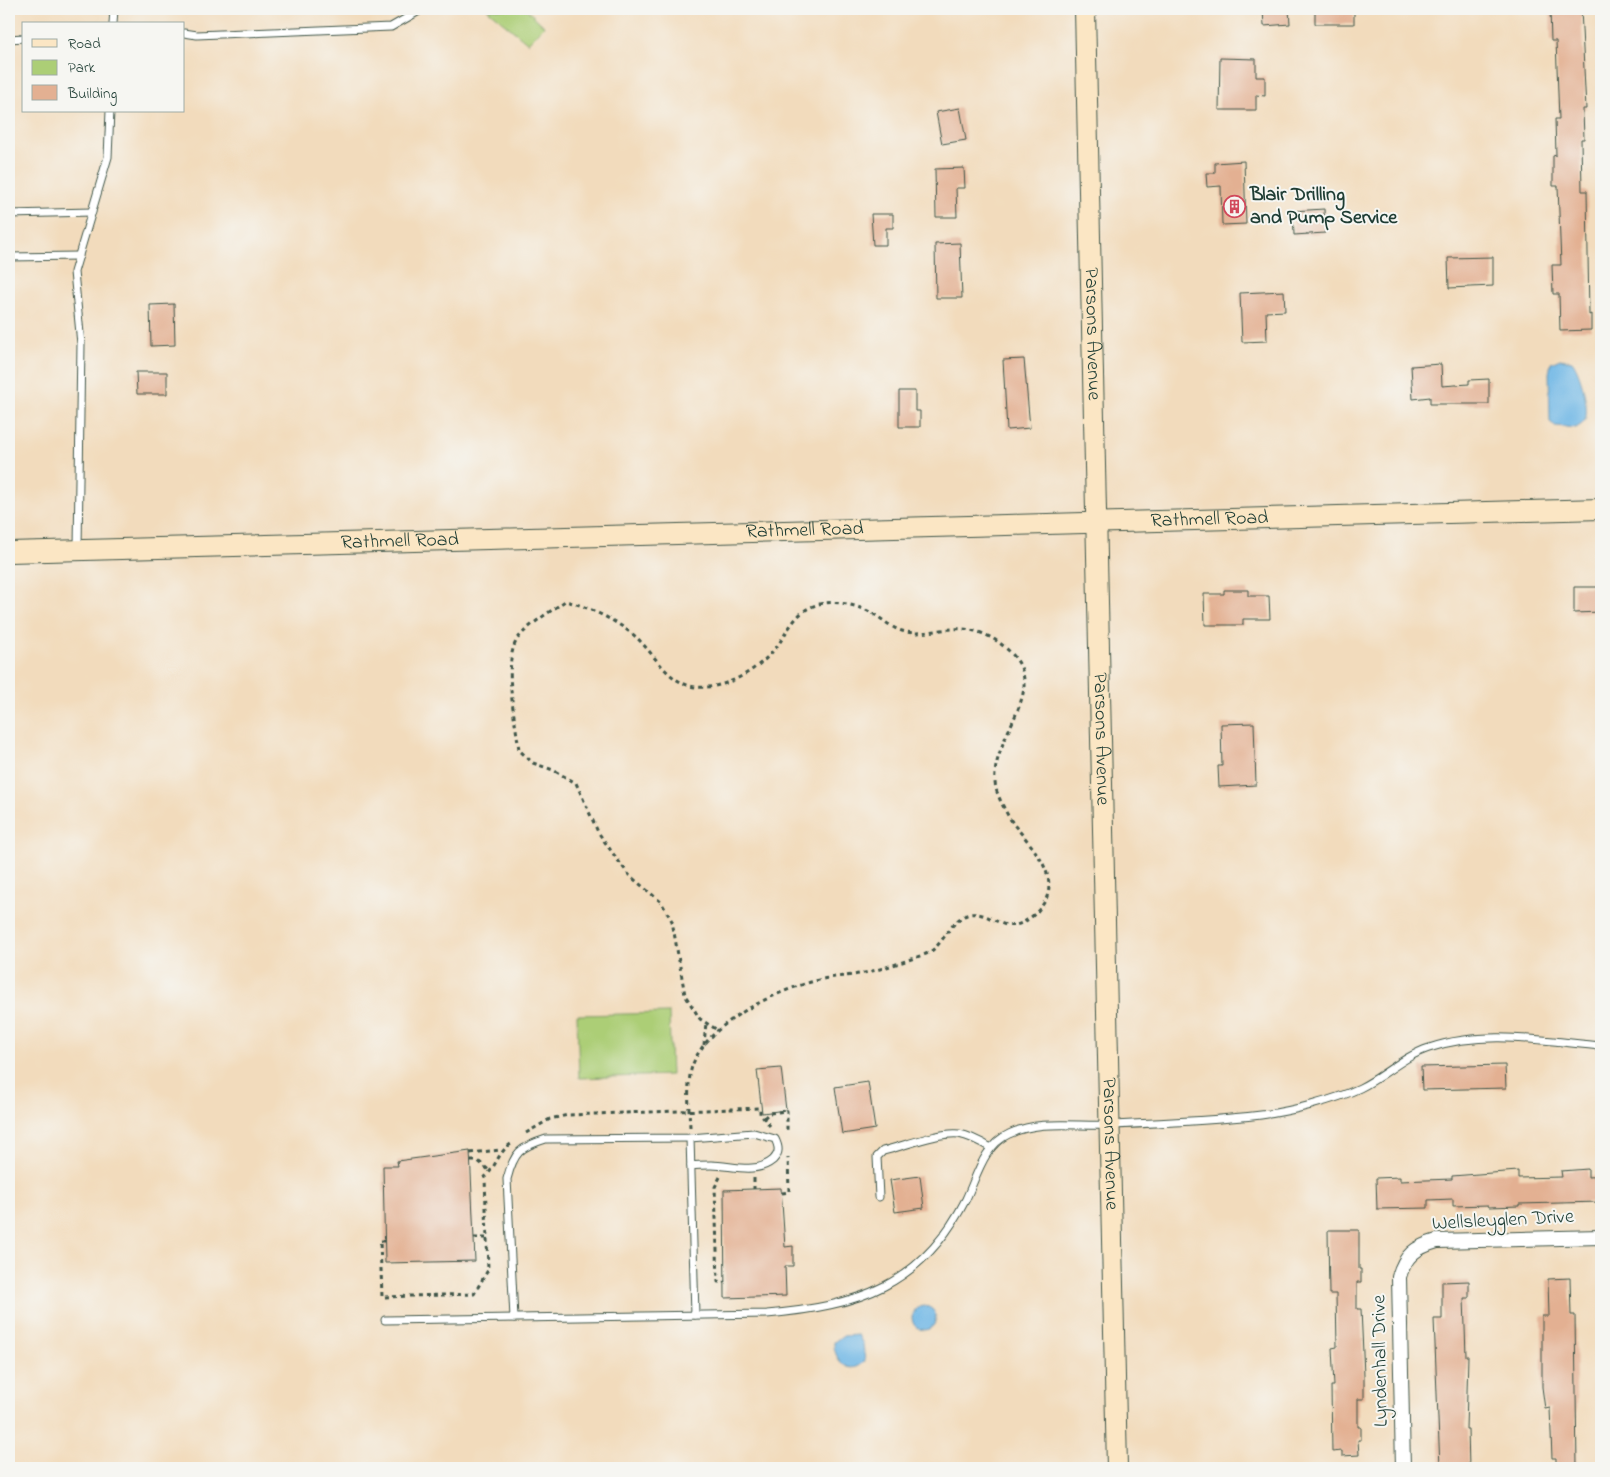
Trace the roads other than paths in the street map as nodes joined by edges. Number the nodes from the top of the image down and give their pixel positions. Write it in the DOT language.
graph roads {
  1 [pos="104,9"];
  2 [pos="1085,9"];
  3 [pos="114,10"];
  4 [pos="419,11"];
  5 [pos="185,33"];
  6 [pos="22,38"];
  7 [pos="9,39"];
  8 [pos="110,112"];
  9 [pos="92,212"];
  10 [pos="9,214"];
  11 [pos="79,256"];
  12 [pos="9,257"];
  13 [pos="1601,509"];
  14 [pos="1095,523"];
  15 [pos="78,551"];
  16 [pos="9,552"];
  17 [pos="1601,1046"];
  18 [pos="1109,1126"];
  19 [pos="692,1138"];
  20 [pos="991,1148"];
  21 [pos="691,1166"];
  22 [pos="879,1196"];
  23 [pos="1601,1237"];
  24 [pos="1409,1255"];
  25 [pos="695,1316"];
  26 [pos="514,1318"];
  27 [pos="385,1320"];
  28 [pos="1117,1468"];
  29 [pos="1403,1468"];
  1 -- 3 [label="lane"];
  2 -- 14 [label="street, Parsons Avenue"];
  4 -- 5 [label="lane"];
  6 -- 7 [label="lane"];
  8 -- 9 [label="lane"];
  9 -- 10 [label="lane"];
  9 -- 11 [label="lane"];
  11 -- 12 [label="lane"];
  11 -- 15 [label="lane"];
  13 -- 14 [label="street, Rathmell Road"];
  14 -- 15 [label="street, Rathmell Road"];
  14 -- 18 [label="street, Parsons Avenue"];
  15 -- 16 [label="street, Rathmell Road"];
  17 -- 18 [label="lane"];
  18 -- 20 [label="lane"];
  18 -- 28 [label="street, Parsons Avenue"];
  19 -- 21 [label="lane"];
  19 -- 21 [label="lane"];
  19 -- 26 [label="lane"];
  20 -- 22 [label="lane"];
  20 -- 25 [label="lane"];
  21 -- 25 [label="lane"];
  23 -- 24 [label="street, Wellsleyglen Drive"];
  24 -- 29 [label="street, Lyndenhall Drive"];
  25 -- 26 [label="lane"];
  26 -- 27 [label="lane"];
}
